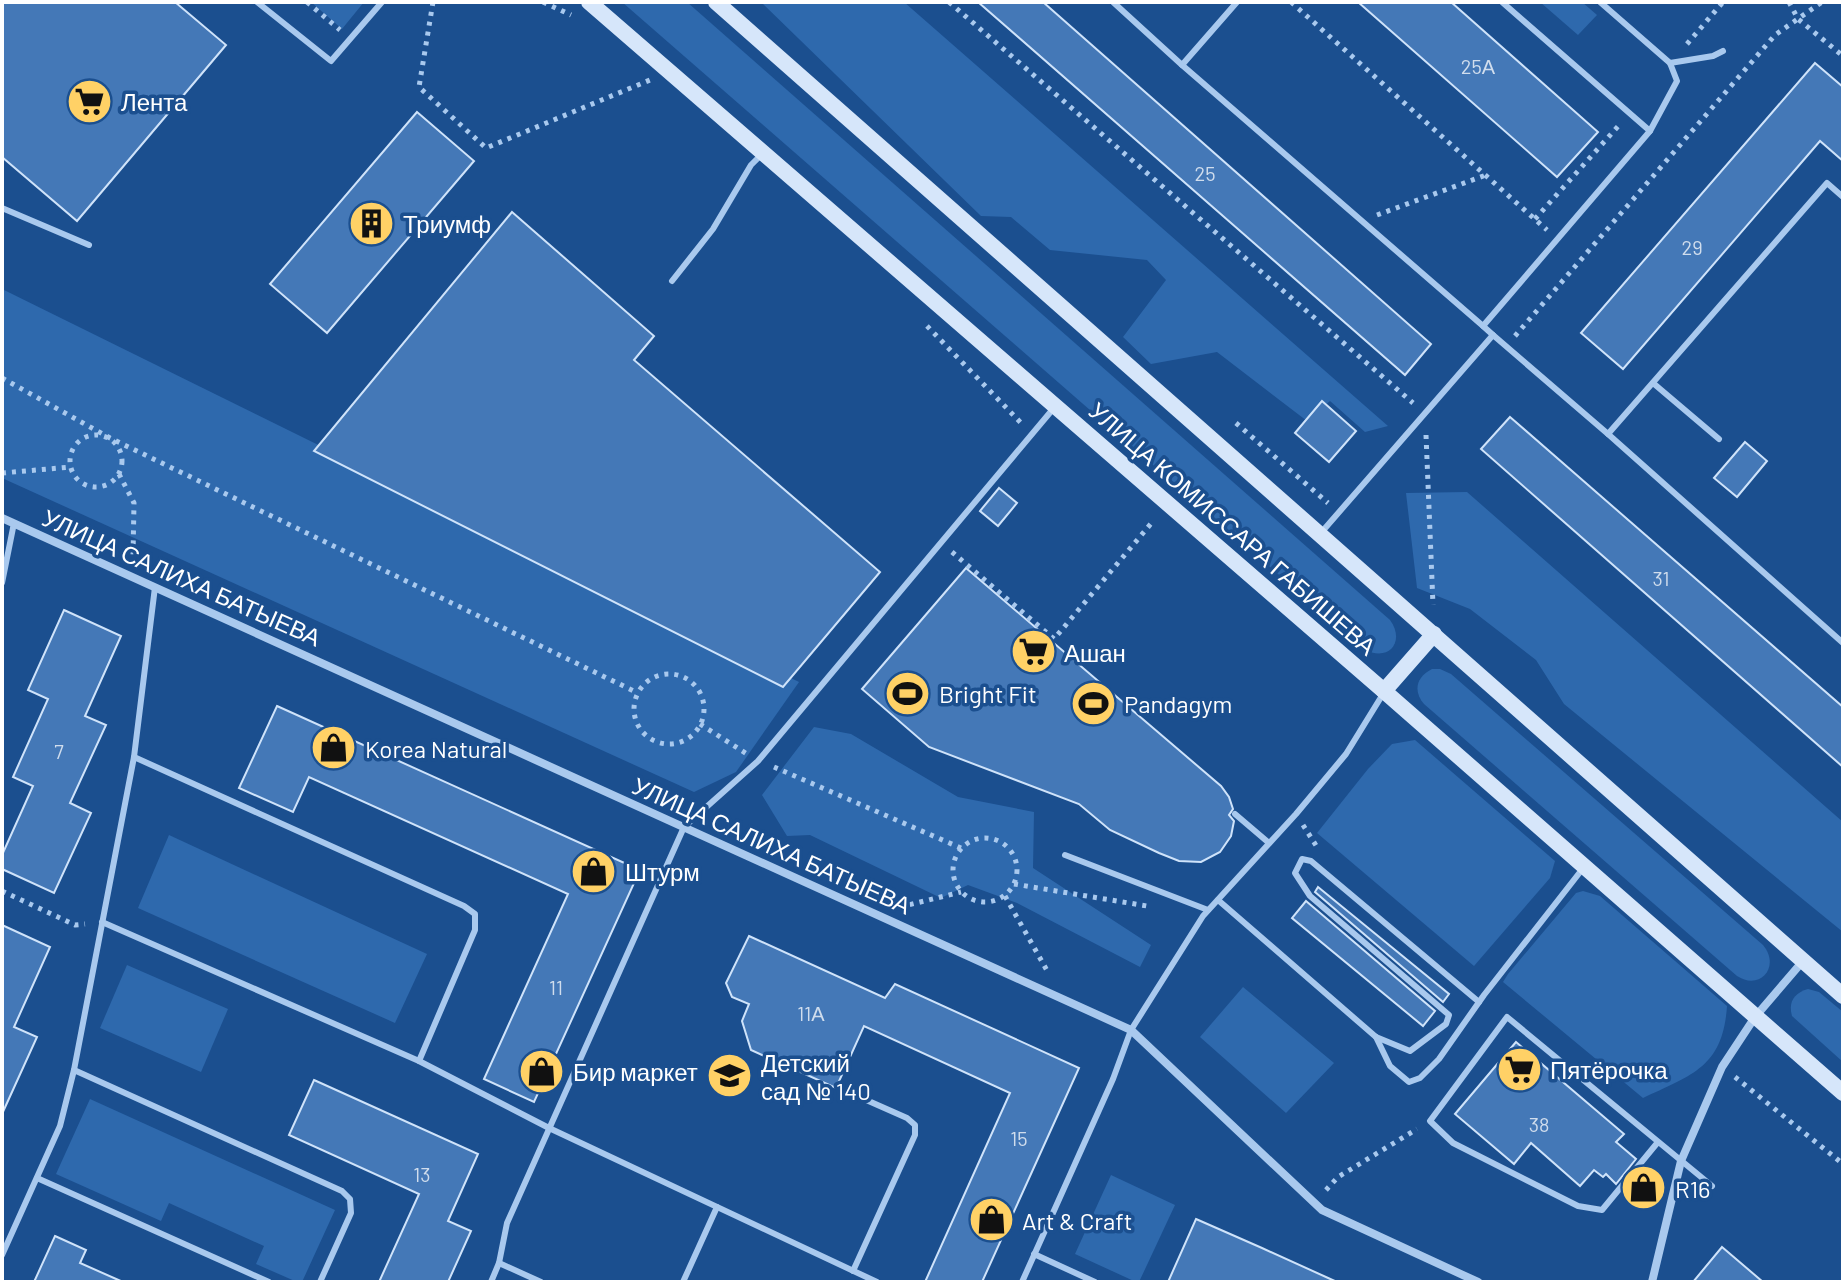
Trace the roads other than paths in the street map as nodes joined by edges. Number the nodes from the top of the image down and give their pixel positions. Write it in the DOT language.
graph roads {
  1 [pos="257,2"];
  2 [pos="382,2"];
  3 [pos="589,2"];
  4 [pos="716,2"];
  5 [pos="1113,2"];
  6 [pos="1237,2"];
  7 [pos="1502,2"];
  8 [pos="1600,2"];
  9 [pos="1723,51"];
  10 [pos="1670,63"];
  11 [pos="1182,65"];
  12 [pos="1650,131"];
  13 [pos="763,153"];
  14 [pos="1843,197"];
  15 [pos="2,208"];
  16 [pos="89,245"];
  17 [pos="672,281"];
  18 [pos="1483,326"];
  19 [pos="1493,335"];
  20 [pos="1653,383"];
  21 [pos="1056,406"];
  22 [pos="1608,434"];
  23 [pos="1719,439"];
  24 [pos="2,518"];
  25 [pos="14,523"];
  26 [pos="1320,534"];
  27 [pos="2,583"];
  28 [pos="155,587"];
  29 [pos="1434,634"];
  30 [pos="1843,643"];
  31 [pos="1384,691"];
  32 [pos="134,757"];
  33 [pos="1235,814"];
  34 [pos="684,827"];
  35 [pos="1269,843"];
  36 [pos="1065,855"];
  37 [pos="1584,867"];
  38 [pos="1218,900"];
  39 [pos="1208,910"];
  40 [pos="102,922"];
  41 [pos="1804,961"];
  42 [pos="1843,996"];
  43 [pos="1479,1002"];
  44 [pos="1755,1017"];
  45 [pos="1131,1030"];
  46 [pos="1376,1037"];
  47 [pos="419,1061"];
  48 [pos="74,1070"];
  49 [pos="1843,1093"];
  50 [pos="864,1099"];
  51 [pos="549,1128"];
  52 [pos="1658,1142"];
  53 [pos="1681,1161"];
  54 [pos="37,1178"];
  55 [pos="1712,1186"];
  56 [pos="717,1207"];
  57 [pos="1034,1254"];
  58 [pos="2,1255"];
  59 [pos="499,1263"];
  60 [pos="853,1271"];
  61 [pos="1090,1281"];
  62 [pos="269,1282"];
  63 [pos="320,1282"];
  64 [pos="491,1282"];
  65 [pos="541,1282"];
  66 [pos="683,1282"];
  67 [pos="877,1282"];
  68 [pos="1022,1282"];
  69 [pos="1478,1282"];
  70 [pos="1652,1282"];
  1 -- 2 [label="lane"];
  3 -- 13 [label="street, УЛИЦА КОМИССАРА ГАБИШЕВА"];
  4 -- 26 [label="street"];
  5 -- 11 [label="lane"];
  6 -- 11 [label="lane"];
  7 -- 12 [label="lane"];
  8 -- 10 [label="lane"];
  9 -- 10 [label="lane"];
  10 -- 12 [label="lane"];
  11 -- 18 [label="lane"];
  12 -- 18 [label="lane"];
  13 -- 17 [label="lane"];
  13 -- 21 [label="street, УЛИЦА КОМИССАРА ГАБИШЕВА"];
  14 -- 20 [label="lane"];
  15 -- 16 [label="lane"];
  18 -- 19 [label="lane"];
  19 -- 22 [label="lane"];
  19 -- 26 [label="lane"];
  20 -- 22 [label="lane"];
  20 -- 23 [label="lane"];
  21 -- 31 [label="street, УЛИЦА КОМИССАРА ГАБИШЕВА"];
  21 -- 34 [label="lane"];
  22 -- 30 [label="lane"];
  24 -- 25 [label="street, УЛИЦА САЛИХА БАТЫЕВА"];
  25 -- 27 [label="lane"];
  25 -- 28 [label="street, УЛИЦА САЛИХА БАТЫЕВА"];
  26 -- 29 [label="street"];
  28 -- 32 [label="lane"];
  28 -- 34 [label="street, УЛИЦА САЛИХА БАТЫЕВА"];
  29 -- 31 [label="street"];
  29 -- 41 [label="street"];
  31 -- 35 [label="lane"];
  31 -- 37 [label="street, УЛИЦА КОМИССАРА ГАБИШЕВА"];
  32 -- 40 [label="lane"];
  32 -- 47 [label="lane"];
  33 -- 35 [label="lane"];
  34 -- 45 [label="street, УЛИЦА САЛИХА БАТЫЕВА"];
  34 -- 51 [label="lane"];
  35 -- 38 [label="lane"];
  36 -- 39 [label="lane"];
  37 -- 43 [label="lane"];
  37 -- 44 [label="street, УЛИЦА КОМИССАРА ГАБИШЕВА"];
  38 -- 39 [label="lane"];
  38 -- 46 [label="lane"];
  39 -- 45 [label="lane"];
  40 -- 47 [label="lane"];
  40 -- 48 [label="lane"];
  41 -- 42 [label="street"];
  41 -- 44 [label="street"];
  43 -- 46 [label="lane"];
  43 -- 46 [label="lane"];
  44 -- 49 [label="street, УЛИЦА КОМИССАРА ГАБИШЕВА"];
  44 -- 53 [label="street"];
  45 -- 57 [label="lane"];
  45 -- 69 [label="street, УЛИЦА САЛИХА БАТЫЕВА"];
  47 -- 51 [label="lane"];
  48 -- 54 [label="lane"];
  48 -- 63 [label="lane"];
  50 -- 60 [label="lane"];
  51 -- 56 [label="lane"];
  51 -- 59 [label="lane"];
  52 -- 52 [label="lane"];
  52 -- 53 [label="lane"];
  53 -- 55 [label="lane"];
  53 -- 70 [label="street"];
  54 -- 58 [label="lane"];
  54 -- 62 [label="lane"];
  56 -- 60 [label="lane"];
  56 -- 66 [label="lane"];
  57 -- 61 [label="lane"];
  57 -- 68 [label="lane"];
  59 -- 64 [label="lane"];
  59 -- 65 [label="lane"];
  60 -- 67 [label="lane"];
}
